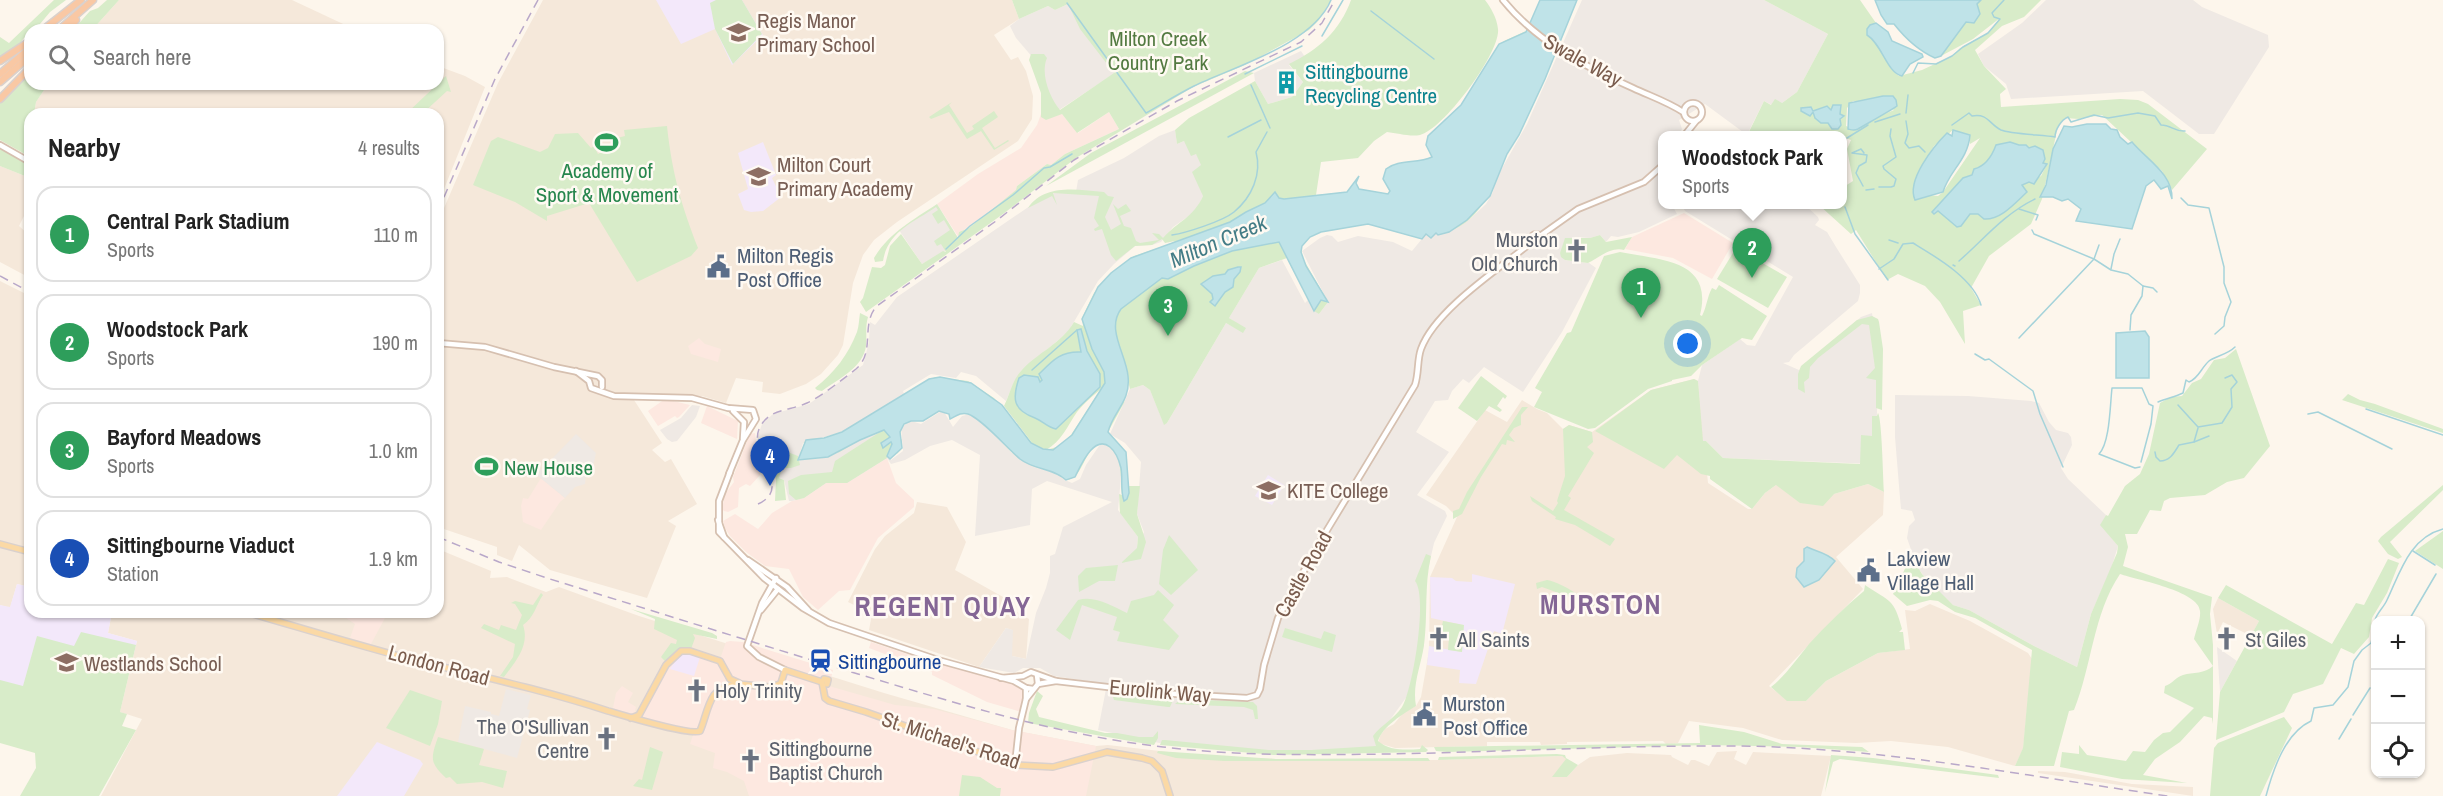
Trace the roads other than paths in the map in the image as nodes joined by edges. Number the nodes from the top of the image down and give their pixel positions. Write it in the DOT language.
graph roads {
  1 [pos="1503,0"];
  2 [pos="87,1"];
  3 [pos="53,24"];
  4 [pos="58,24"];
  5 [pos="65,24"];
  6 [pos="71,24"];
  7 [pos="24,45"];
  8 [pos="24,53"];
  9 [pos="0,61"];
  10 [pos="24,61"];
  11 [pos="0,74"];
  12 [pos="24,74"];
  13 [pos="0,82"];
  14 [pos="0,99"];
  15 [pos="1674,106"];
  16 [pos="1686,106"];
  17 [pos="1684,115"];
  18 [pos="1696,121"];
  19 [pos="1684,131"];
  20 [pos="1687,131"];
  21 [pos="0,145"];
  22 [pos="24,159"];
  23 [pos="1658,170"];
  24 [pos="444,343"];
  25 [pos="576,371"];
  26 [pos="595,376"];
  27 [pos="589,381"];
  28 [pos="599,388"];
  29 [pos="728,408"];
  30 [pos="745,411"];
  31 [pos="743,420"];
  32 [pos="752,423"];
  33 [pos="743,440"];
  34 [pos="0,544"];
  35 [pos="24,550"];
  36 [pos="743,557"];
  37 [pos="776,578"];
  38 [pos="781,583"];
  39 [pos="775,587"];
  40 [pos="810,612"];
  41 [pos="267,618"];
  42 [pos="784,673"];
  43 [pos="728,675"];
  44 [pos="1037,675"];
  45 [pos="1023,676"];
  46 [pos="1001,678"];
  47 [pos="1056,681"];
  48 [pos="740,684"];
  49 [pos="1038,684"];
  50 [pos="1024,686"];
  51 [pos="1033,689"];
  52 [pos="1260,689"];
  53 [pos="721,690"];
  54 [pos="1026,699"];
  55 [pos="641,712"];
  56 [pos="631,718"];
  57 [pos="646,721"];
  58 [pos="1015,765"];
  59 [pos="1170,796"];
  1 -- 15 [label="main road, Swale Way"];
  2 -- 3 [label="highway"];
  2 -- 4 [label="highway"];
  2 -- 5 [label="highway"];
  2 -- 6 [label="highway"];
  7 -- 9 [label="highway"];
  8 -- 11 [label="highway"];
  10 -- 13 [label="highway"];
  12 -- 14 [label="highway"];
  15 -- 16 [label="main road, Swale Way"];
  15 -- 17 [label="main road, Swale Way"];
  16 -- 17 [label="main road"];
  16 -- 18 [label="main road"];
  17 -- 18 [label="main road"];
  17 -- 19 [label="main road"];
  18 -- 20 [label="main road"];
  21 -- 22 [label="main road"];
  23 -- 52 [label="main road, Castle Road"];
  24 -- 25 [label="main road"];
  25 -- 26 [label="main road"];
  25 -- 27 [label="main road"];
  26 -- 27 [label="main road"];
  26 -- 28 [label="main road"];
  27 -- 28 [label="main road"];
  28 -- 29 [label="main road"];
  29 -- 30 [label="main road"];
  29 -- 31 [label="main road"];
  30 -- 31 [label="main road"];
  30 -- 32 [label="main road"];
  31 -- 32 [label="main road"];
  31 -- 33 [label="main road"];
  32 -- 33 [label="main road"];
  33 -- 36 [label="main road"];
  34 -- 35 [label="main road"];
  36 -- 37 [label="main road"];
  36 -- 39 [label="main road"];
  37 -- 38 [label="main road"];
  37 -- 39 [label="main road"];
  38 -- 39 [label="main road"];
  38 -- 40 [label="main road"];
  39 -- 40 [label="main road"];
  39 -- 42 [label="main road"];
  40 -- 46 [label="main road"];
  41 -- 56 [label="main road, London Road"];
  42 -- 48 [label="main road"];
  42 -- 58 [label="main road, St. Michael's Road"];
  43 -- 48 [label="main road"];
  43 -- 53 [label="main road"];
  43 -- 55 [label="main road"];
  44 -- 45 [label="main road"];
  44 -- 47 [label="main road, Eurolink Way"];
  44 -- 49 [label="main road"];
  45 -- 46 [label="main road"];
  45 -- 50 [label="main road"];
  46 -- 50 [label="main road"];
  47 -- 49 [label="main road, Eurolink Way"];
  47 -- 52 [label="main road, Eurolink Way"];
  48 -- 53 [label="main road"];
  49 -- 51 [label="main road"];
  50 -- 51 [label="main road"];
  50 -- 54 [label="main road"];
  51 -- 54 [label="main road"];
  53 -- 57 [label="main road, London Road"];
  54 -- 58 [label="main road"];
  55 -- 56 [label="main road"];
  55 -- 57 [label="main road"];
  56 -- 57 [label="main road, London Road"];
  58 -- 59 [label="main road, St. Michael's Road"];
}
